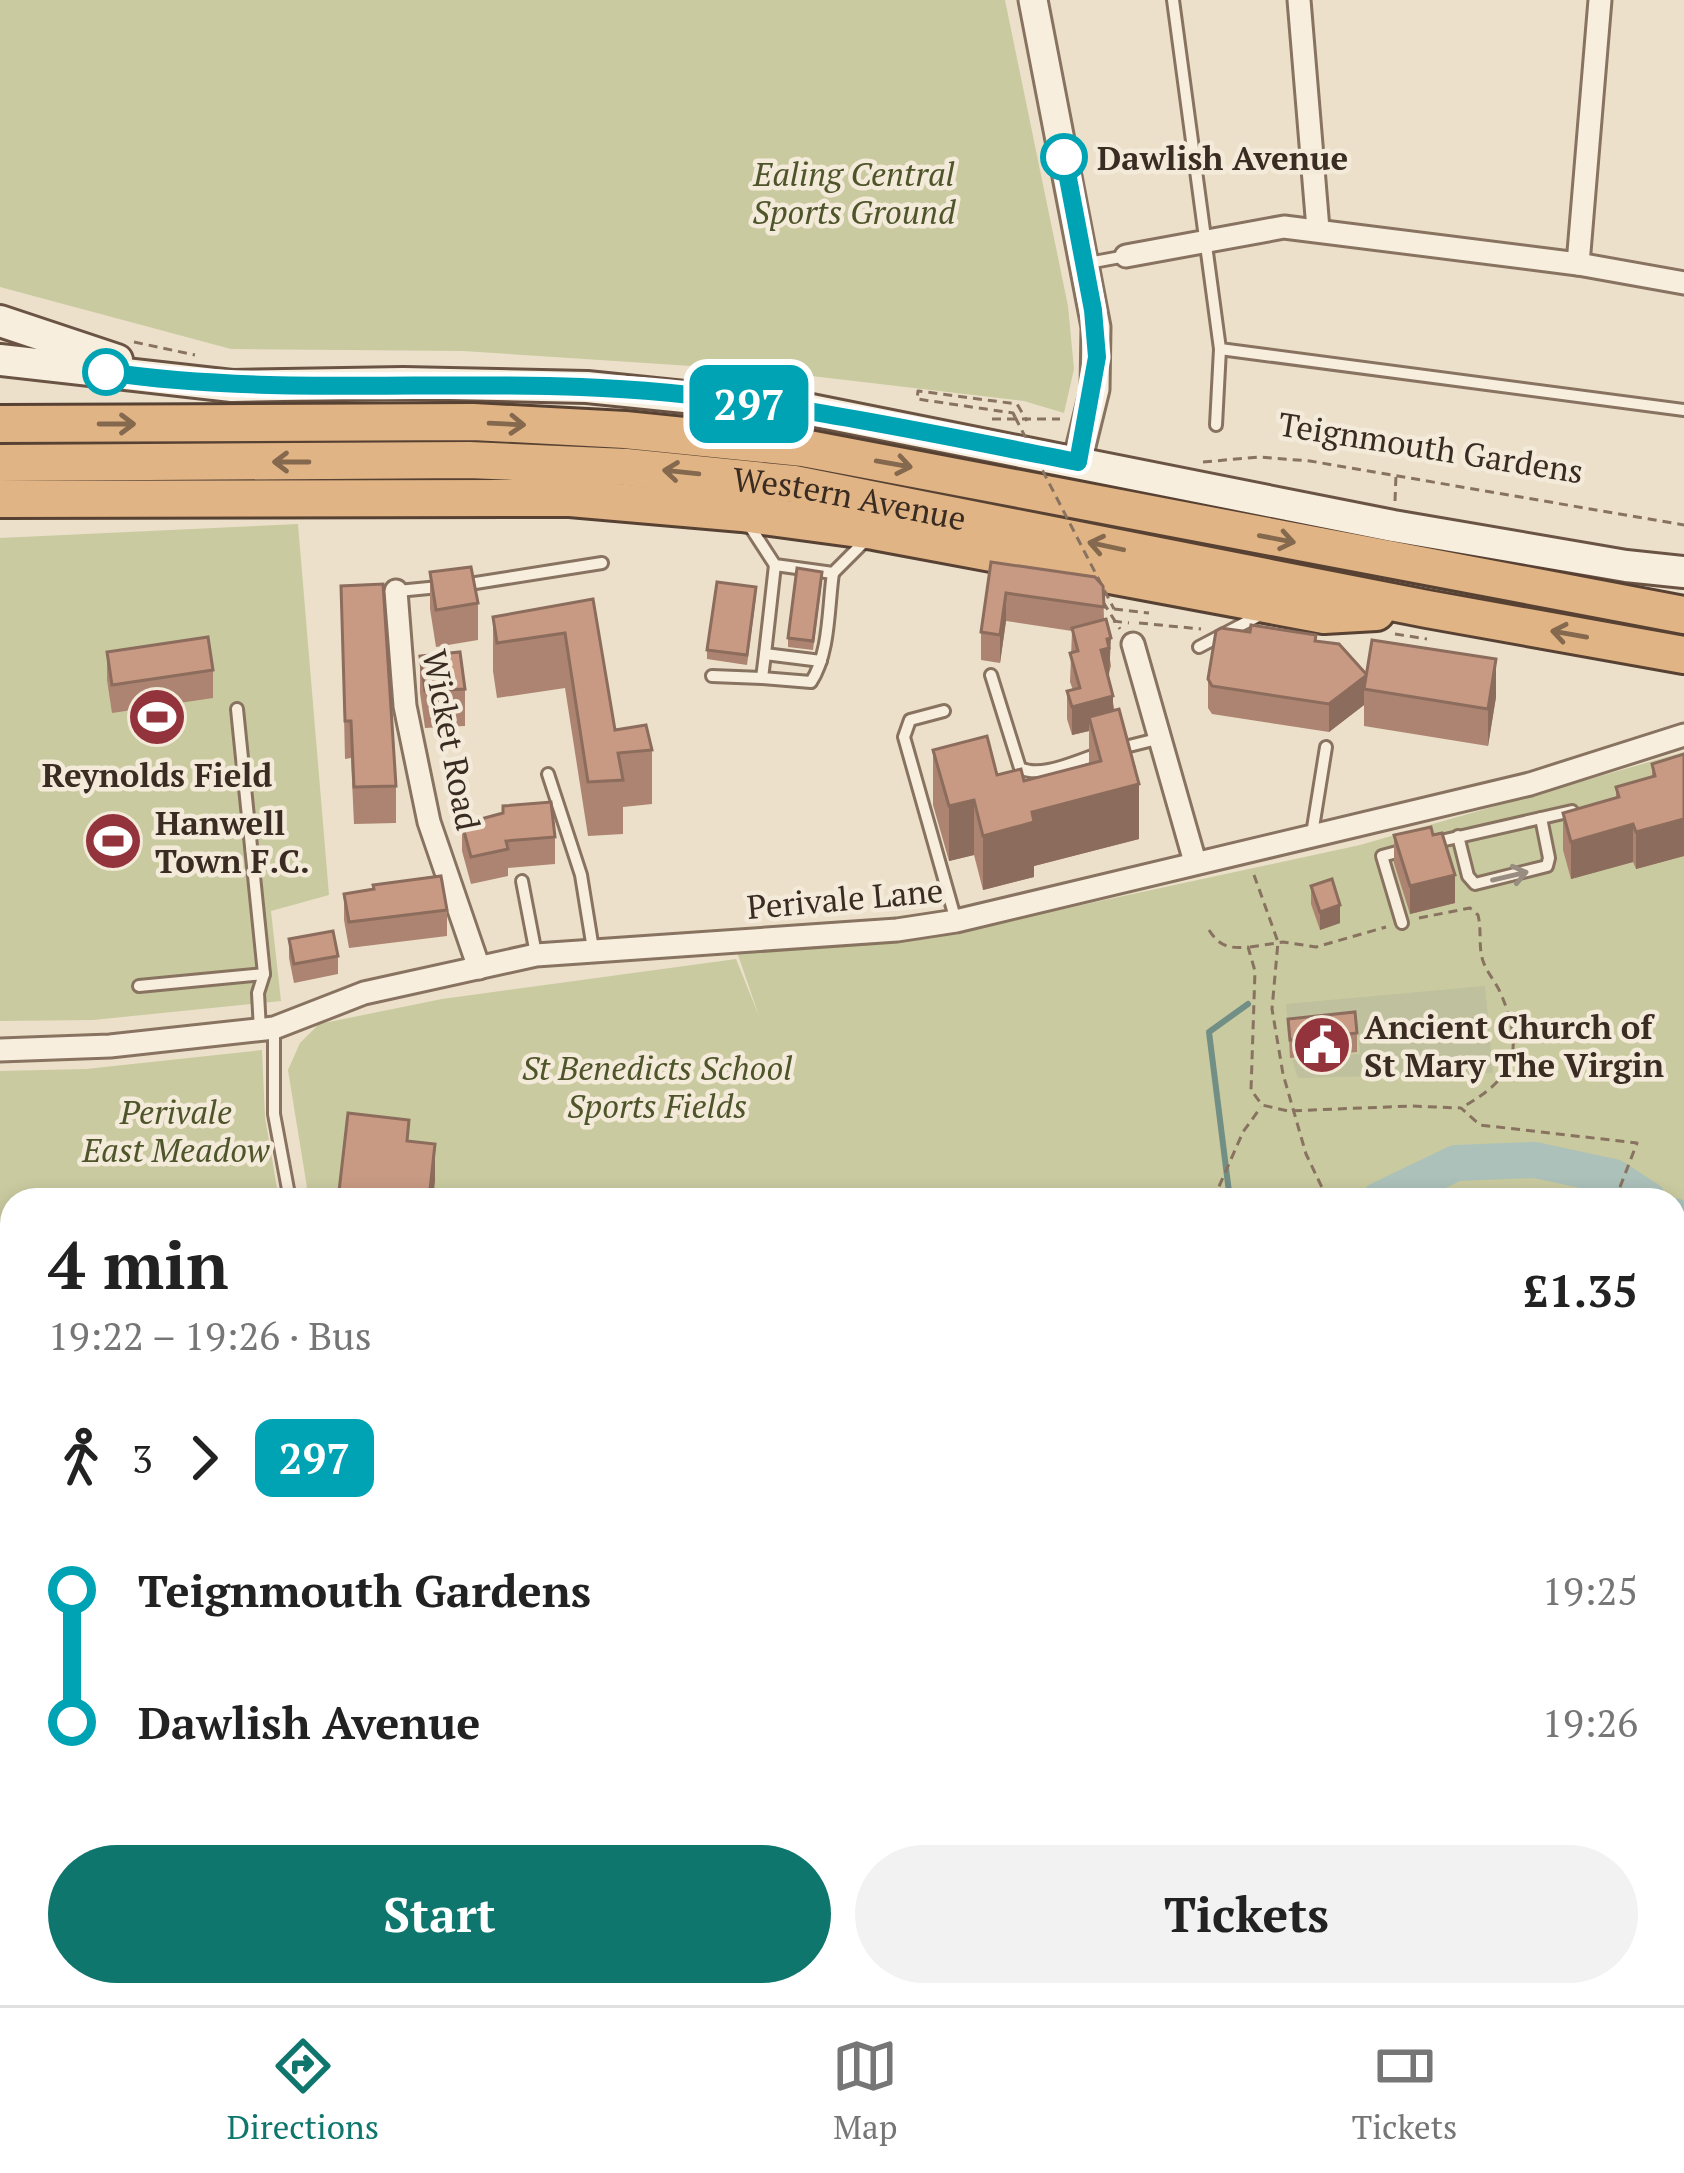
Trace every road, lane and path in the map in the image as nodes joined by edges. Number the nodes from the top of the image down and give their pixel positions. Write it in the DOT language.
graph roads {
  1 [pos="1033,0"];
  2 [pos="1173,0"];
  3 [pos="1299,0"];
  4 [pos="1600,0"];
  5 [pos="1318,229"];
  6 [pos="1206,240"];
  7 [pos="1126,256"];
  8 [pos="1085,263"];
  9 [pos="1578,264"];
  10 [pos="1684,283"];
  11 [pos="0,321"];
  12 [pos="0,344"];
  13 [pos="1220,350"];
  14 [pos="0,360"];
  15 [pos="98,371"];
  16 [pos="180,379"];
  17 [pos="1684,410"];
  18 [pos="979,418"];
  19 [pos="0,424"];
  20 [pos="1216,425"];
  21 [pos="1078,462"];
  22 [pos="0,463"];
  23 [pos="1171,481"];
  24 [pos="0,500"];
  25 [pos="742,513"];
  26 [pos="1684,525"];
  27 [pos="874,531"];
  28 [pos="602,563"];
  29 [pos="775,565"];
  30 [pos="1684,572"];
  31 [pos="832,573"];
  32 [pos="388,591"];
  33 [pos="1102,599"];
  34 [pos="1125,601"];
  35 [pos="1276,608"];
  36 [pos="1153,613"];
  37 [pos="1684,615"];
  38 [pos="1113,621"];
  39 [pos="1425,624"];
  40 [pos="1209,629"];
  41 [pos="1376,631"];
  42 [pos="1133,644"];
  43 [pos="1199,646"];
  44 [pos="765,653"];
  45 [pos="1684,655"];
  46 [pos="821,662"];
  47 [pos="991,675"];
  48 [pos="712,676"];
  49 [pos="762,678"];
  50 [pos="237,710"];
  51 [pos="944,711"];
  52 [pos="1684,734"];
  53 [pos="1161,739"];
  54 [pos="1326,747"];
  55 [pos="548,774"];
  56 [pos="1586,808"];
  57 [pos="1541,818"];
  58 [pos="1312,834"];
  59 [pos="1458,836"];
  60 [pos="1195,862"];
  61 [pos="1253,870"];
  62 [pos="522,881"];
  63 [pos="956,922"];
  64 [pos="1402,923"];
  65 [pos="1209,930"];
  66 [pos="1278,942"];
  67 [pos="1248,947"];
  68 [pos="592,950"];
  69 [pos="536,956"];
  70 [pos="479,968"];
  71 [pos="265,974"];
  72 [pos="139,986"];
  73 [pos="267,1029"];
  74 [pos="0,1050"];
  75 [pos="1262,1105"];
  76 [pos="1461,1108"];
  77 [pos="1294,1111"];
  78 [pos="288,1188"];
  79 [pos="1218,1188"];
  80 [pos="1323,1188"];
  81 [pos="1620,1188"];
  1 -- 8 [label="street"];
  2 -- 6 [label="lane"];
  3 -- 5 [label="street"];
  4 -- 9 [label="street"];
  5 -- 6 [label="street"];
  5 -- 9 [label="street"];
  6 -- 7 [label="street"];
  6 -- 13 [label="lane"];
  7 -- 8 [label="lane"];
  8 -- 21 [label="street"];
  9 -- 10 [label="street"];
  11 -- 16 [label="main road"];
  12 -- 15 [label="main road"];
  13 -- 17 [label="lane"];
  13 -- 20 [label="lane"];
  14 -- 15 [label="main road"];
  15 -- 16 [label="main road"];
  16 -- 21 [label="main road"];
  18 -- 36 [label="path, bridge"];
  19 -- 37 [label="highway, Western Avenue, one-way"];
  21 -- 23 [label="main road"];
  39 -- 22 [label="highway, Western Avenue, one-way"];
  23 -- 26 [label="path, Teignmouth Gardens"];
  23 -- 30 [label="main road"];
  24 -- 25 [label="highway"];
  25 -- 27 [label="highway"];
  25 -- 29 [label="lane"];
  27 -- 31 [label="lane"];
  27 -- 35 [label="highway"];
  28 -- 32 [label="lane"];
  29 -- 31 [label="lane"];
  29 -- 44 [label="lane"];
  31 -- 46 [label="lane"];
  32 -- 70 [label="street, Wicket Road"];
  33 -- 34 [label="path"];
  35 -- 39 [label="highway"];
  35 -- 43 [label="lane"];
  38 -- 40 [label="path"];
  39 -- 41 [label="path"];
  45 -- 39 [label="highway, Western Avenue, one-way"];
  42 -- 53 [label="street"];
  44 -- 46 [label="lane"];
  44 -- 49 [label="lane"];
  46 -- 49 [label="lane"];
  47 -- 53 [label="lane"];
  48 -- 49 [label="lane"];
  50 -- 71 [label="lane"];
  51 -- 63 [label="lane"];
  52 -- 58 [label="street, Perivale Lane"];
  53 -- 60 [label="street"];
  54 -- 58 [label="lane"];
  55 -- 68 [label="lane"];
  56 -- 57 [label="lane"];
  57 -- 59 [label="lane"];
  59 -- 57 [label="lane, one-way"];
  58 -- 60 [label="street, Perivale Lane"];
  59 -- 64 [label="lane"];
  60 -- 63 [label="street, Perivale Lane"];
  61 -- 66 [label="path"];
  62 -- 69 [label="lane"];
  63 -- 68 [label="street, Perivale Lane"];
  64 -- 66 [label="path"];
  64 -- 76 [label="path"];
  65 -- 67 [label="path"];
  66 -- 67 [label="path"];
  66 -- 77 [label="path"];
  67 -- 75 [label="path"];
  68 -- 69 [label="street, Perivale Lane"];
  69 -- 70 [label="street, Perivale Lane"];
  70 -- 73 [label="street, Perivale Lane"];
  71 -- 72 [label="lane"];
  71 -- 73 [label="lane"];
  73 -- 74 [label="street, Perivale Lane"];
  73 -- 78 [label="lane"];
  75 -- 77 [label="path"];
  75 -- 79 [label="path"];
  76 -- 77 [label="path"];
  76 -- 81 [label="path"];
  77 -- 80 [label="path"];
}
